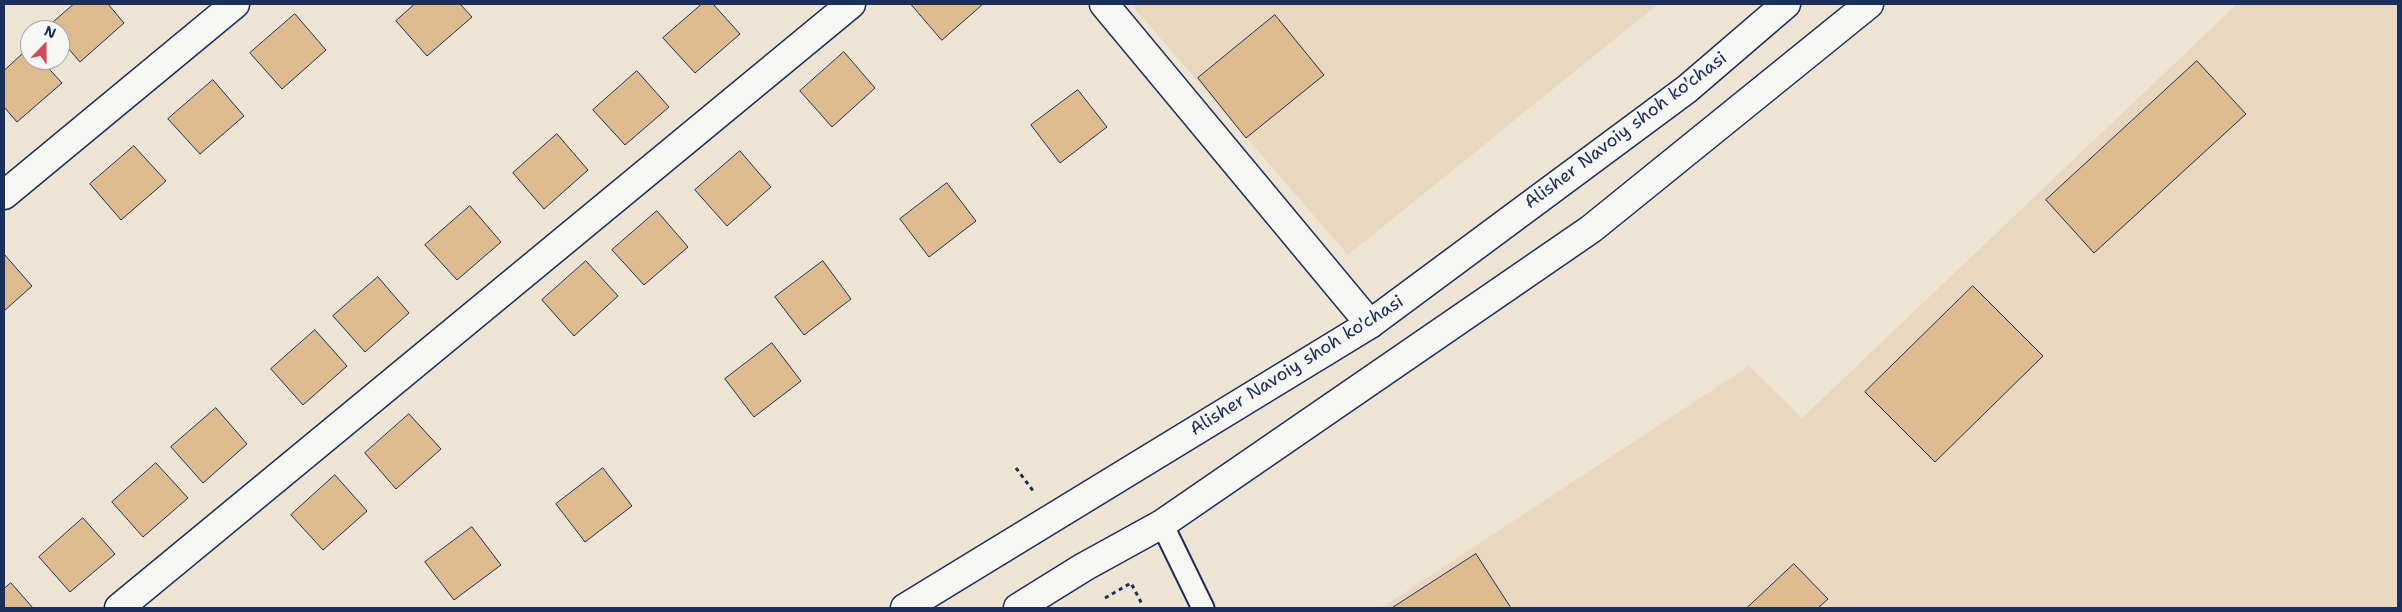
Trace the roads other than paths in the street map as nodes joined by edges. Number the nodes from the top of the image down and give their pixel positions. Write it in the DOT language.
graph roads {
  1 [pos="235,4"];
  2 [pos="852,4"];
  3 [pos="1104,4"];
  4 [pos="1786,4"];
  5 [pos="1869,4"];
  6 [pos="4,195"];
  7 [pos="1370,324"];
  8 [pos="1162,524"];
  9 [pos="119,608"];
  10 [pos="905,608"];
  11 [pos="1018,608"];
  12 [pos="1203,608"];
  1 -- 6 [label="main road"];
  2 -- 9 [label="main road"];
  3 -- 7 [label="main road"];
  4 -- 7 [label="main road, Alisher Navoiy shoh ko'chasi"];
  5 -- 8 [label="main road"];
  7 -- 10 [label="main road, Alisher Navoiy shoh ko'chasi"];
  8 -- 11 [label="main road"];
  8 -- 12 [label="lane"];
}
